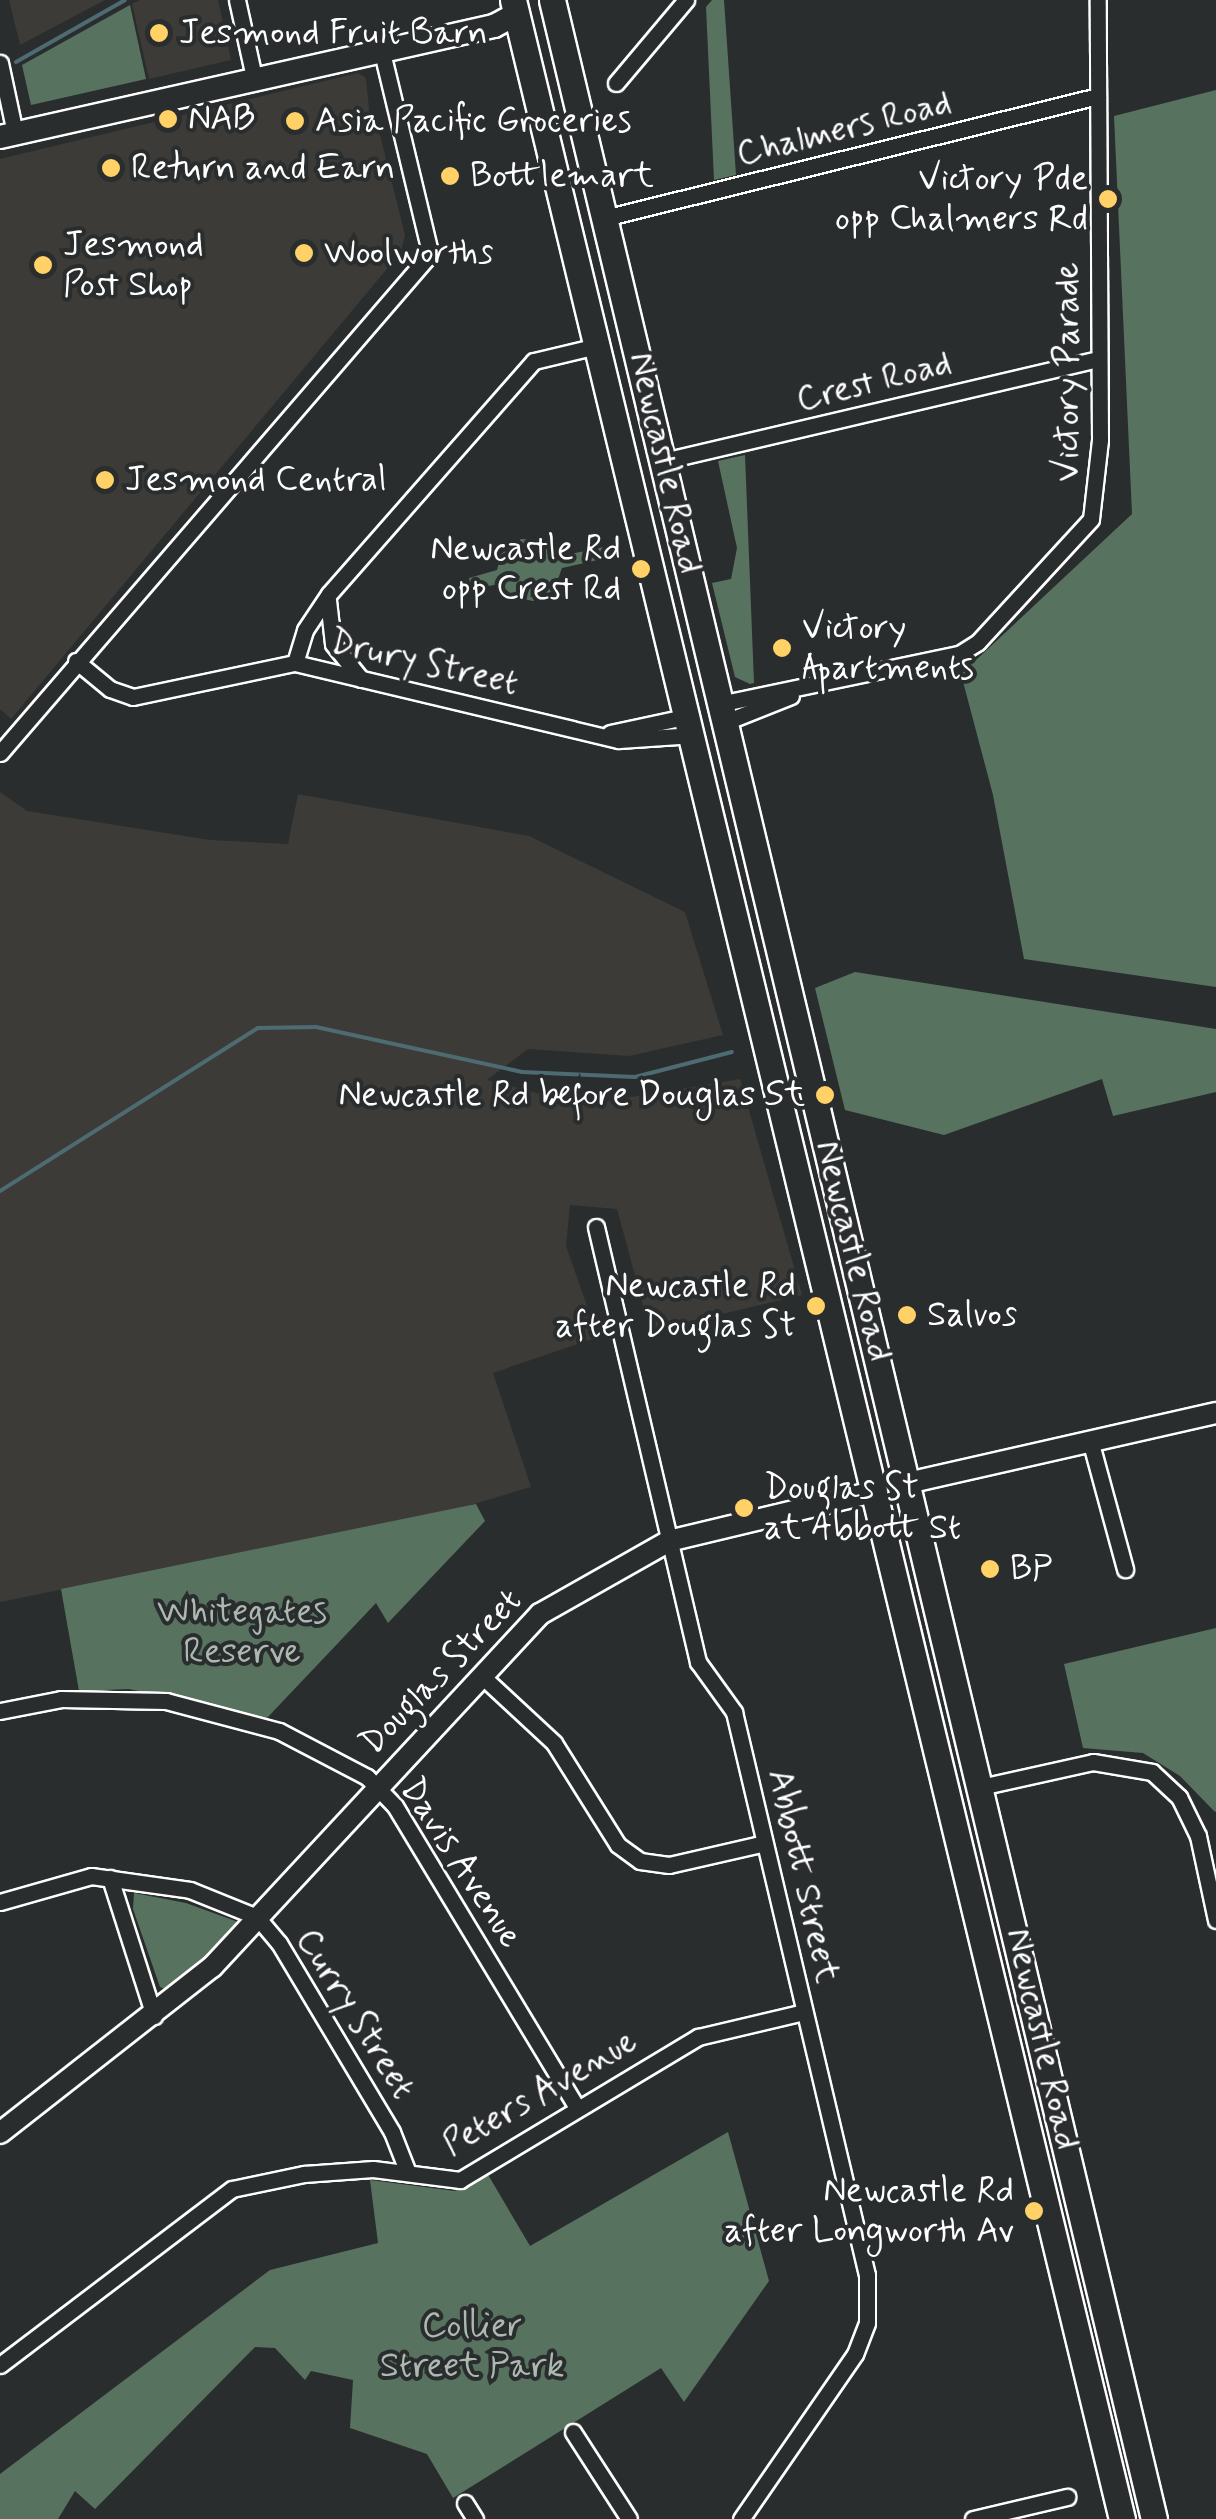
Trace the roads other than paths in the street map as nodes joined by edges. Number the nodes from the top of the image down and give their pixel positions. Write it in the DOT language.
graph roads {
  1 [pos="237,0"];
  2 [pos="686,0"];
  3 [pos="1098,0"];
  4 [pos="553,3"];
  5 [pos="515,7"];
  6 [pos="382,52"];
  7 [pos="0,63"];
  8 [pos="254,78"];
  9 [pos="616,83"];
  10 [pos="1098,96"];
  11 [pos="7,135"];
  12 [pos="604,218"];
  13 [pos="600,345"];
  14 [pos="1098,359"];
  15 [pos="663,460"];
  16 [pos="329,594"];
  17 [pos="76,662"];
  18 [pos="295,663"];
  19 [pos="361,679"];
  20 [pos="721,713"];
  21 [pos="691,725"];
  22 [pos="0,753"];
  23 [pos="596,1227"];
  24 [pos="1216,1412"];
  25 [pos="1090,1440"];
  26 [pos="902,1484"];
  27 [pos="876,1491"];
  28 [pos="669,1542"];
  29 [pos="1124,1569"];
  30 [pos="482,1676"];
  31 [pos="0,1711"];
  32 [pos="379,1785"];
  33 [pos="976,1788"];
  34 [pos="1216,1829"];
  35 [pos="1198,1836"];
  36 [pos="765,1843"];
  37 [pos="110,1878"];
  38 [pos="0,1902"];
  39 [pos="257,1918"];
  40 [pos="1216,1920"];
  41 [pos="804,2012"];
  42 [pos="154,2016"];
  43 [pos="576,2108"];
  44 [pos="0,2133"];
  45 [pos="407,2170"];
  46 [pos="1098,2305"];
  47 [pos="0,2365"];
  48 [pos="573,2432"];
  49 [pos="1067,2497"];
  50 [pos="465,2502"];
  51 [pos="475,2519"];
  52 [pos="629,2519"];
  53 [pos="741,2519"];
  54 [pos="973,2519"];
  55 [pos="1122,2519"];
  56 [pos="1140,2519"];
  57 [pos="1154,2519"];
  1 -- 8 [label="street"];
  2 -- 9 [label="street"];
  3 -- 10 [label="street, Victory Parade"];
  4 -- 5 [label="highway"];
  4 -- 12 [label="highway, Newcastle Road"];
  5 -- 6 [label="main road"];
  5 -- 8 [label="main road"];
  5 -- 13 [label="highway, Newcastle Road"];
  6 -- 8 [label="main road"];
  6 -- 17 [label="street"];
  7 -- 11 [label="street"];
  8 -- 11 [label="main road"];
  10 -- 12 [label="street, Chalmers Road"];
  10 -- 14 [label="street, Victory Parade"];
  12 -- 15 [label="highway, Newcastle Road"];
  13 -- 16 [label="street"];
  13 -- 21 [label="highway, Newcastle Road"];
  14 -- 15 [label="street, Crest Road"];
  14 -- 20 [label="street, Victory Parade"];
  15 -- 20 [label="highway, Newcastle Road"];
  16 -- 18 [label="street"];
  16 -- 19 [label="street"];
  17 -- 18 [label="street, Drury Street"];
  17 -- 22 [label="street"];
  18 -- 19 [label="street, Drury Street"];
  19 -- 21 [label="street, Drury Street"];
  20 -- 21 [label="highway"];
  20 -- 26 [label="highway, Newcastle Road"];
  21 -- 27 [label="highway, Newcastle Road"];
  23 -- 28 [label="street, Abbott Street"];
  24 -- 25 [label="street, Douglas Street"];
  25 -- 26 [label="street, Douglas Street"];
  25 -- 29 [label="street"];
  26 -- 27 [label="highway, Douglas Street"];
  26 -- 33 [label="highway, Newcastle Road"];
  27 -- 28 [label="street, Douglas Street"];
  27 -- 55 [label="highway, Newcastle Road"];
  28 -- 30 [label="street, Douglas Street"];
  28 -- 36 [label="street, Abbott Street"];
  30 -- 32 [label="street, Douglas Street"];
  30 -- 36 [label="street"];
  31 -- 32 [label="street, Davis Avenue"];
  32 -- 39 [label="street, Douglas Street"];
  32 -- 43 [label="street, Davis Avenue"];
  33 -- 35 [label="street"];
  33 -- 46 [label="highway, Newcastle Road"];
  34 -- 35 [label="street"];
  35 -- 40 [label="street"];
  36 -- 41 [label="street, Abbott Street"];
  37 -- 38 [label="street, Curry Street"];
  37 -- 39 [label="street, Curry Street"];
  37 -- 42 [label="street"];
  39 -- 42 [label="street, Douglas Street"];
  39 -- 45 [label="street, Curry Street"];
  41 -- 43 [label="street, Peters Avenue"];
  41 -- 53 [label="street, Abbott Street"];
  42 -- 44 [label="street, Douglas Street"];
  43 -- 45 [label="street, Peters Avenue"];
  45 -- 47 [label="street, Peters Avenue"];
  46 -- 56 [label="highway"];
  46 -- 57 [label="highway, Newcastle Road"];
  48 -- 52 [label="street"];
  49 -- 54 [label="street"];
  50 -- 51 [label="street"];
}
